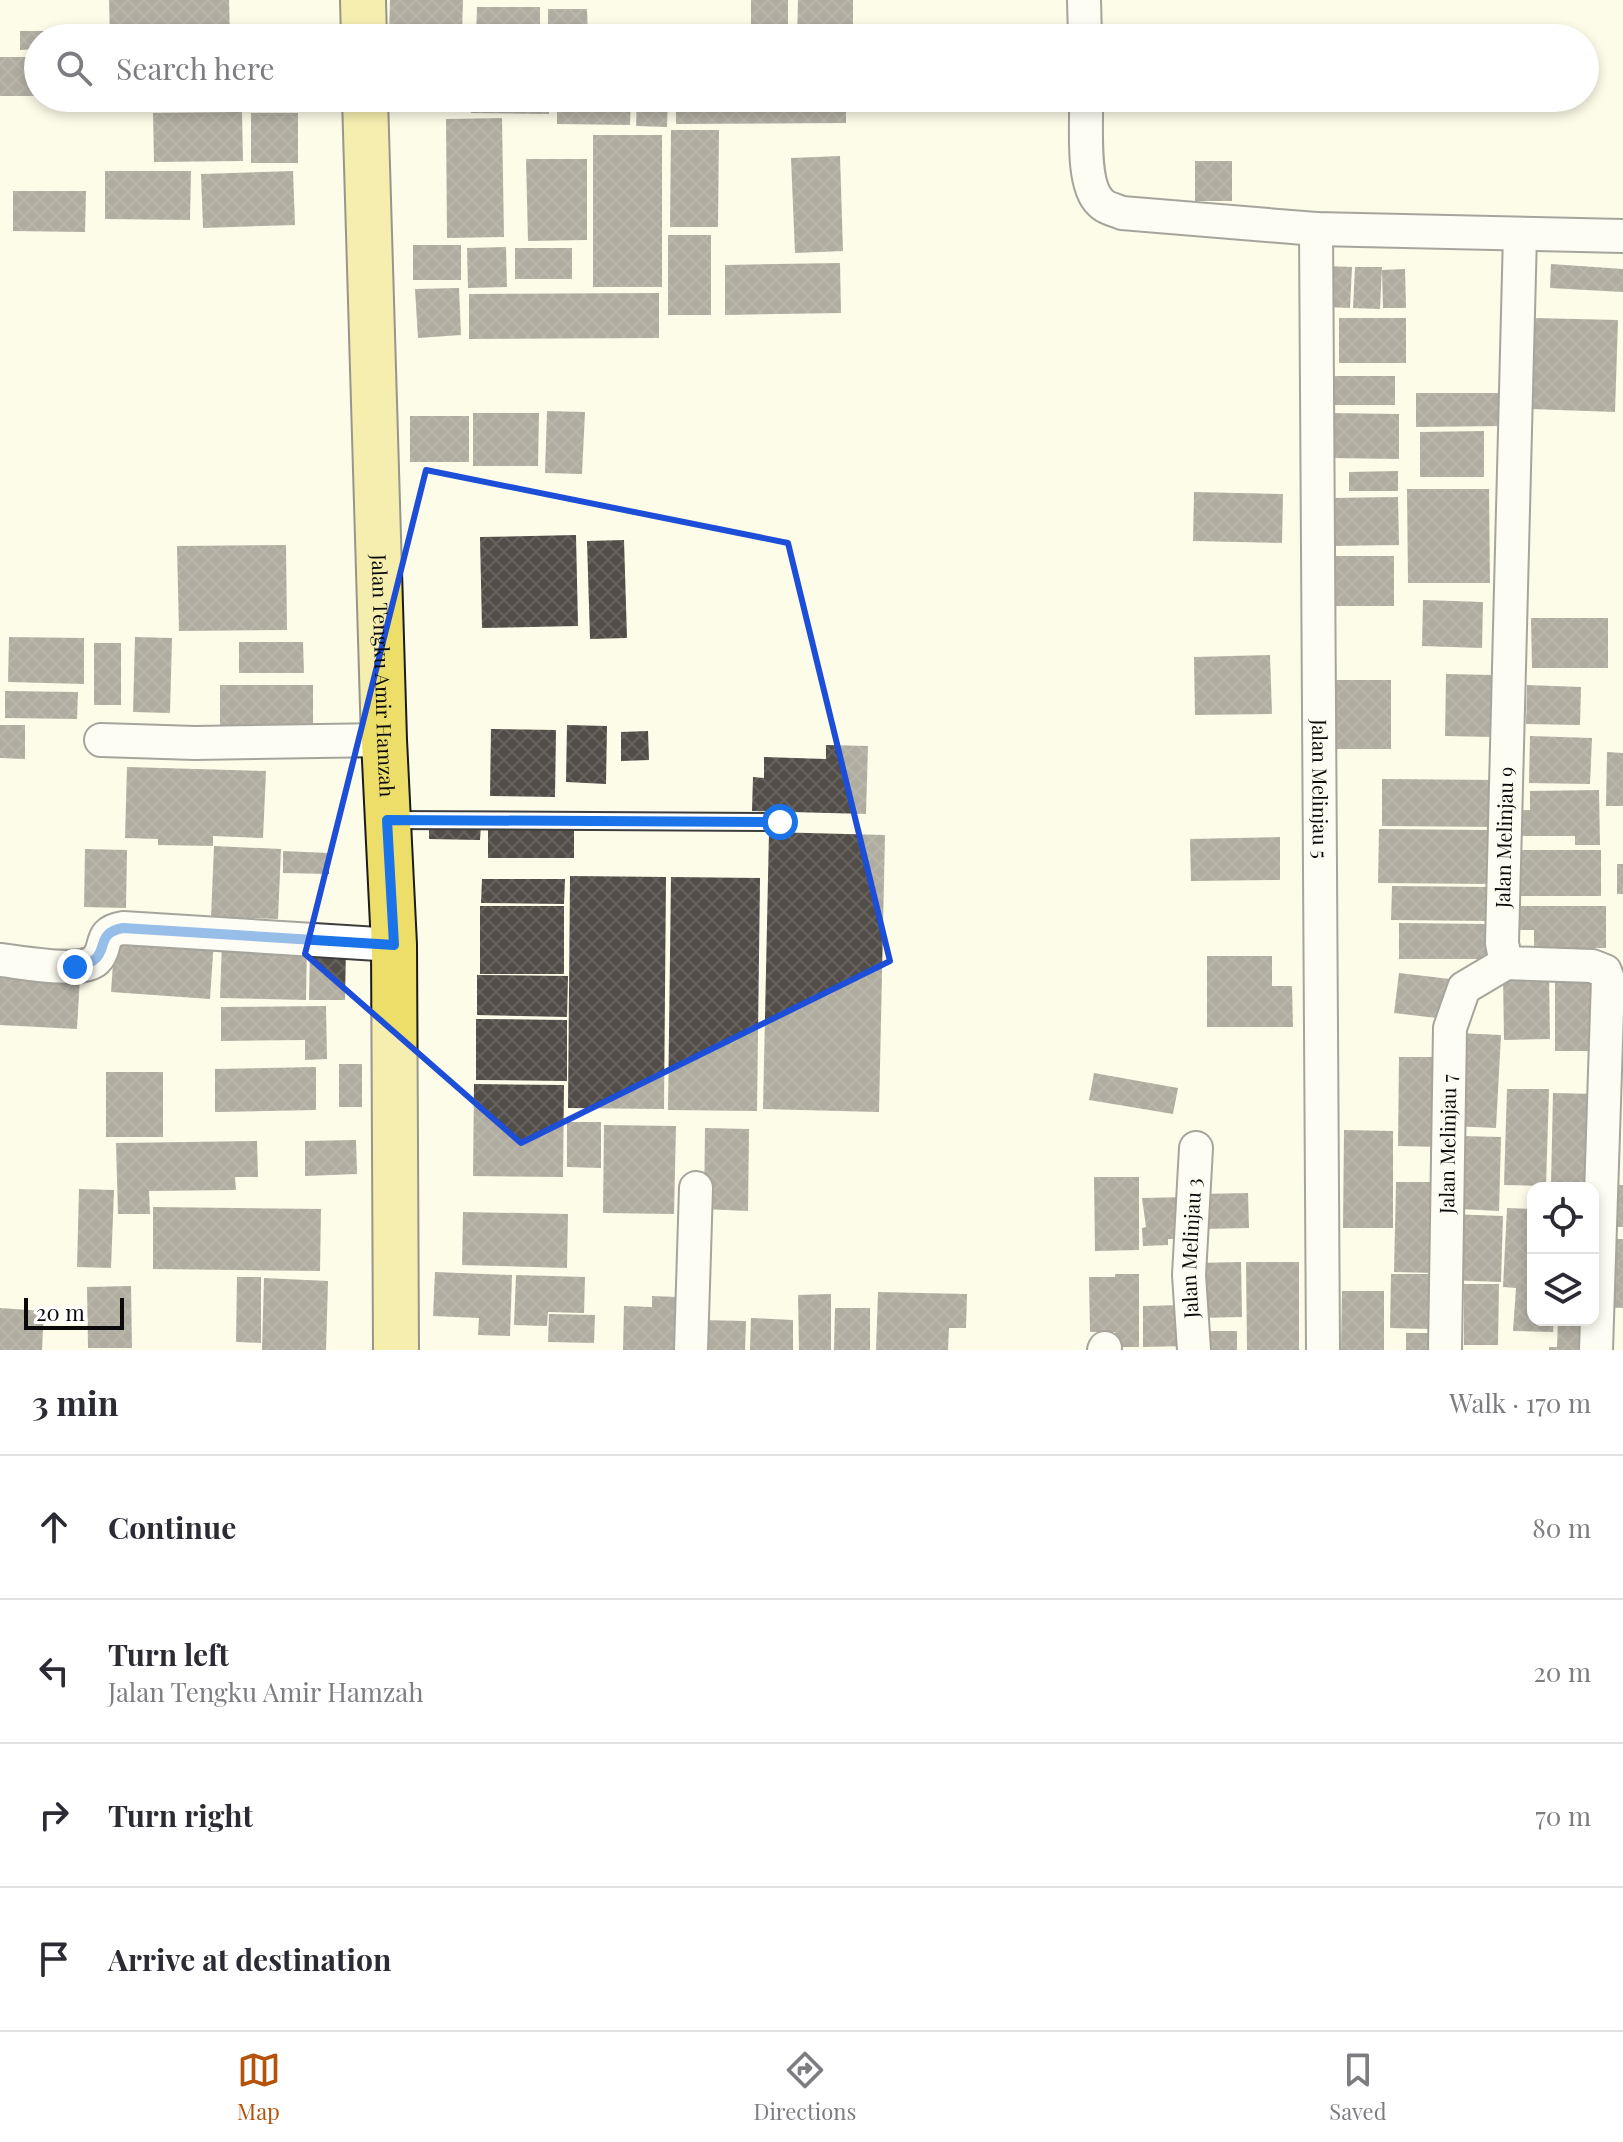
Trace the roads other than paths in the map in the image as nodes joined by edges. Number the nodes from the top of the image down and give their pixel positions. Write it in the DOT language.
graph roads {
  1 [pos="363,0"];
  2 [pos="1084,0"];
  3 [pos="364,24"];
  4 [pos="1085,24"];
  5 [pos="365,112"];
  6 [pos="1086,112"];
  7 [pos="1316,229"];
  8 [pos="1520,234"];
  9 [pos="1623,236"];
  10 [pos="101,740"];
  11 [pos="384,740"];
  12 [pos="387,820"];
  13 [pos="780,822"];
  14 [pos="394,945"];
  15 [pos="0,960"];
  16 [pos="1506,963"];
  17 [pos="1196,1148"];
  18 [pos="696,1188"];
  19 [pos="396,1350"];
  20 [pos="691,1350"];
  21 [pos="1194,1350"];
  22 [pos="1323,1350"];
  23 [pos="1445,1350"];
  24 [pos="1596,1350"];
  1 -- 3 [label="main road"];
  2 -- 4 [label="street"];
  5 -- 11 [label="main road, Jalan Tengku Amir Hamzah"];
  6 -- 7 [label="street"];
  7 -- 8 [label="street"];
  7 -- 22 [label="street, Jalan Melinjau 5"];
  8 -- 9 [label="street"];
  8 -- 16 [label="street, Jalan Melinjau 9"];
  10 -- 11 [label="street"];
  11 -- 12 [label="main road, Jalan Tengku Amir Hamzah"];
  12 -- 13 [label="lane"];
  12 -- 14 [label="main road, Jalan Tengku Amir Hamzah"];
  14 -- 15 [label="street"];
  14 -- 19 [label="main road, Jalan Tengku Amir Hamzah"];
  16 -- 23 [label="street, Jalan Melinjau 7"];
  16 -- 24 [label="street"];
  17 -- 21 [label="street, Jalan Melinjau 3"];
  18 -- 20 [label="street"];
}
